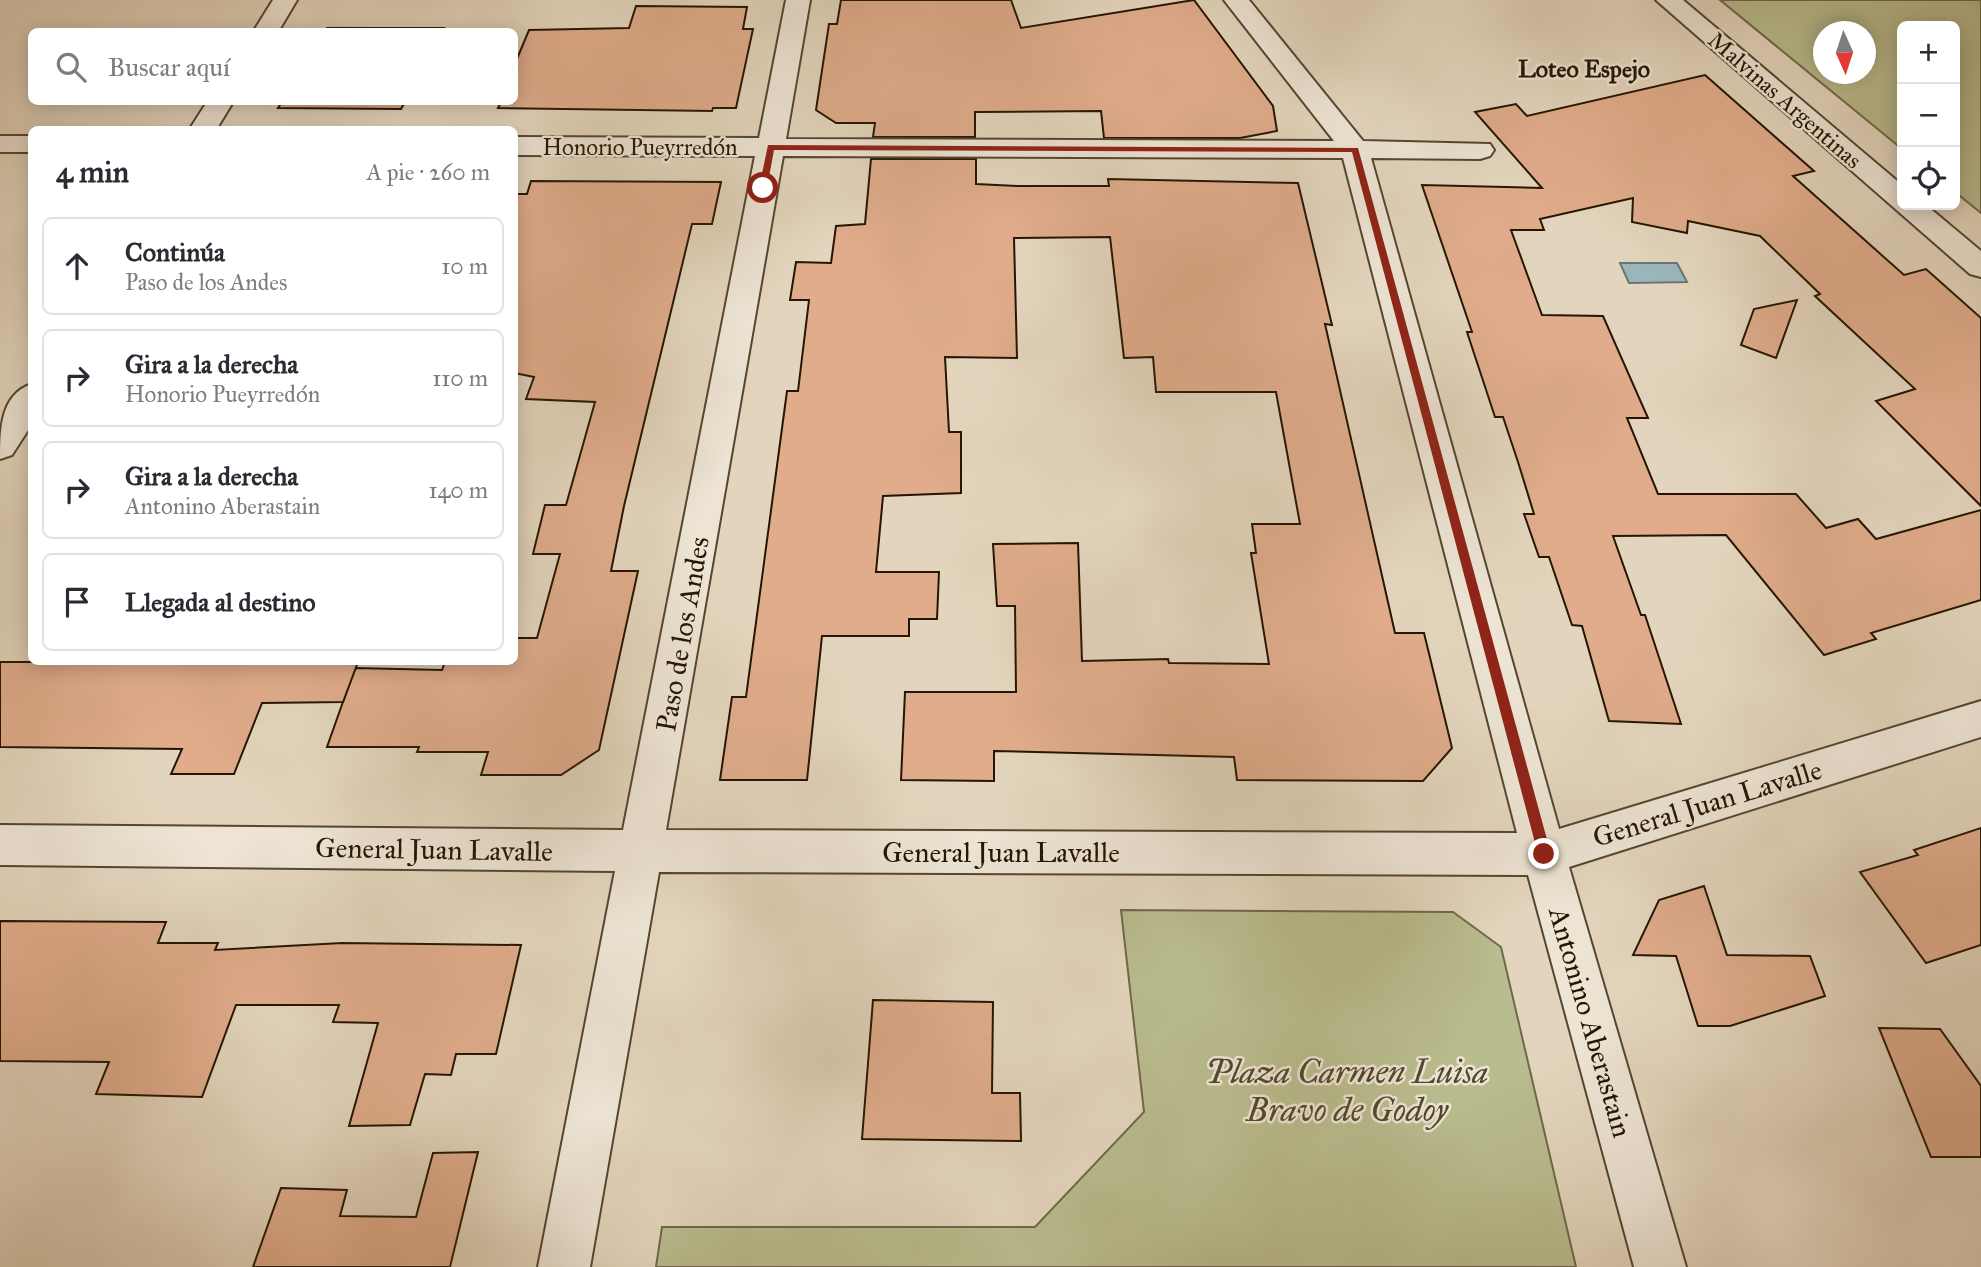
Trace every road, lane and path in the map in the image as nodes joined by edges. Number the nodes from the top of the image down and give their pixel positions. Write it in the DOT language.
graph roads {
  1 [pos="285,0"];
  2 [pos="798,0"];
  3 [pos="1236,0"];
  4 [pos="1668,0"];
  5 [pos="268,28"];
  6 [pos="218,105"];
  7 [pos="205,126"];
  8 [pos="0,144"];
  9 [pos="28,144"];
  10 [pos="518,146"];
  11 [pos="771,147"];
  12 [pos="1355,149"];
  13 [pos="1480,150"];
  14 [pos="1897,196"];
  15 [pos="1914,210"];
  16 [pos="1981,267"];
  17 [pos="28,402"];
  18 [pos="0,446"];
  19 [pos="1981,719"];
  20 [pos="0,845"];
  21 [pos="643,851"];
  22 [pos="1544,854"];
  23 [pos="564,1267"];
  24 [pos="1660,1267"];
  1 -- 5 [label="street"];
  2 -- 11 [label="street, Paso de los Andes"];
  3 -- 12 [label="street, Antonino Aberastain"];
  4 -- 14 [label="street, Malvinas Argentinas"];
  6 -- 7 [label="street"];
  8 -- 9 [label="street"];
  10 -- 11 [label="street, Honorio Pueyrredón"];
  11 -- 12 [label="street, Honorio Pueyrredón"];
  11 -- 21 [label="street, Paso de los Andes"];
  12 -- 13 [label="street, Honorio Pueyrredón"];
  12 -- 22 [label="street, Antonino Aberastain"];
  15 -- 16 [label="street"];
  17 -- 18 [label="street"];
  19 -- 22 [label="street, General Juan Lavalle"];
  20 -- 21 [label="street, General Juan Lavalle"];
  21 -- 22 [label="street, General Juan Lavalle"];
  21 -- 23 [label="street, Paso de los Andes"];
  22 -- 24 [label="street, Antonino Aberastain"];
}
